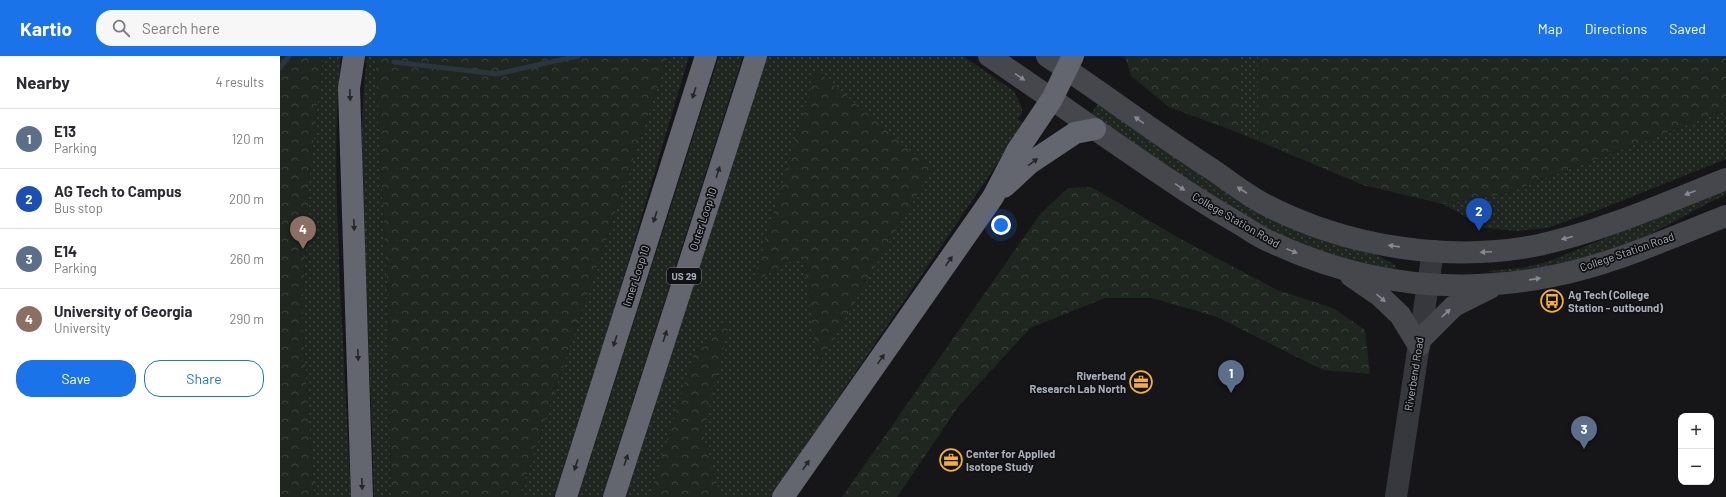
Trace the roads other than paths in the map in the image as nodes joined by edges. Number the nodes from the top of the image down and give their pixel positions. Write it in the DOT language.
graph roads {
  1 [pos="354,56"];
  2 [pos="706,56"];
  3 [pos="756,56"];
  4 [pos="989,56"];
  5 [pos="1047,56"];
  6 [pos="1070,63"];
  7 [pos="1052,99"];
  8 [pos="1095,130"];
  9 [pos="1726,179"];
  10 [pos="993,197"];
  11 [pos="1726,216"];
  12 [pos="1433,251"];
  13 [pos="1338,268"];
  14 [pos="1496,284"];
  15 [pos="1429,286"];
  16 [pos="1419,344"];
  17 [pos="362,497"];
  18 [pos="566,497"];
  19 [pos="614,497"];
  20 [pos="783,497"];
  21 [pos="1396,497"];
  1 -- 17 [label="highway, one-way"];
  2 -- 18 [label="highway, Inner Loop 10, one-way"];
  19 -- 3 [label="highway, Outer Loop 10 / US 29, one-way"];
  4 -- 7 [label="main road, College Station Road, one-way"];
  5 -- 6 [label="main road"];
  6 -- 7 [label="highway"];
  12 -- 6 [label="main road, one-way"];
  7 -- 8 [label="main road, College Station Road"];
  7 -- 10 [label="highway"];
  10 -- 8 [label="highway, one-way"];
  8 -- 13 [label="main road, College Station Road, one-way"];
  9 -- 12 [label="main road, one-way"];
  20 -- 10 [label="highway, one-way"];
  14 -- 11 [label="main road, College Station Road, one-way"];
  12 -- 15 [label="street, Riverbend Road"];
  13 -- 15 [label="main road, College Station Road"];
  13 -- 16 [label="main road, one-way"];
  14 -- 15 [label="main road, College Station Road"];
  16 -- 14 [label="main road, one-way"];
  15 -- 16 [label="street, Riverbend Road"];
  16 -- 21 [label="street, Riverbend Road"];
}
